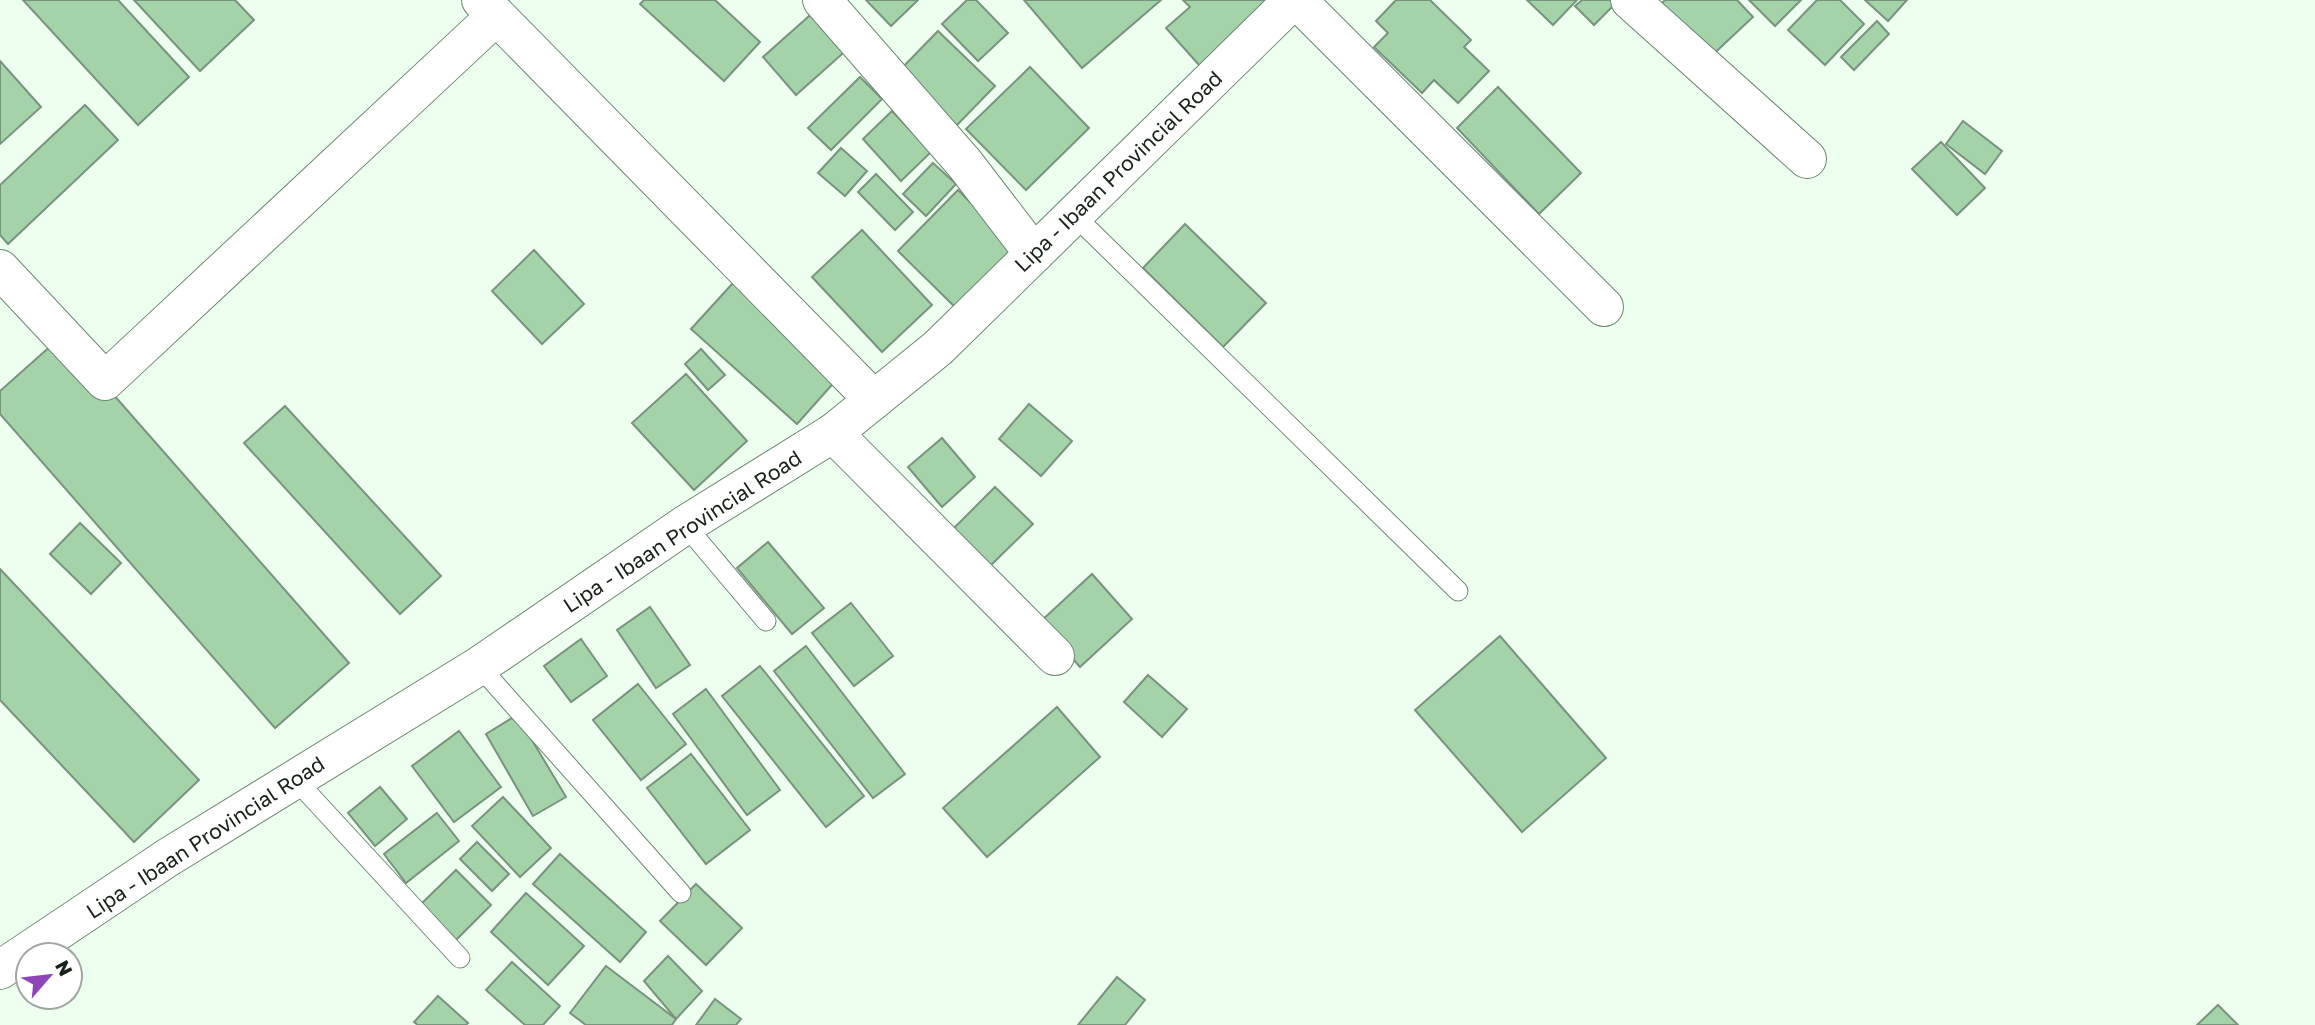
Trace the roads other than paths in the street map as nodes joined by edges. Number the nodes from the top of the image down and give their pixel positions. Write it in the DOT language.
graph roads {
  1 [pos="822,0"];
  2 [pos="1295,0"];
  3 [pos="1630,0"];
  4 [pos="489,8"];
  5 [pos="1807,159"];
  6 [pos="1074,215"];
  7 [pos="1034,254"];
  8 [pos="0,269"];
  9 [pos="1604,307"];
  10 [pos="874,400"];
  11 [pos="833,433"];
  12 [pos="685,525"];
  13 [pos="1458,592"];
  14 [pos="766,621"];
  15 [pos="1055,656"];
  16 [pos="479,666"];
  17 [pos="294,779"];
  18 [pos="681,893"];
  19 [pos="460,958"];
  20 [pos="0,970"];
  1 -- 7 [label="street"];
  2 -- 6 [label="street, Lipa - Ibaan Provincial Road"];
  2 -- 9 [label="street"];
  3 -- 5 [label="street"];
  4 -- 8 [label="street"];
  4 -- 10 [label="street"];
  6 -- 7 [label="street, Lipa - Ibaan Provincial Road"];
  6 -- 13 [label="lane"];
  7 -- 10 [label="street, Lipa - Ibaan Provincial Road"];
  10 -- 11 [label="street, Lipa - Ibaan Provincial Road"];
  11 -- 12 [label="street, Lipa - Ibaan Provincial Road"];
  11 -- 15 [label="street"];
  12 -- 14 [label="lane"];
  12 -- 16 [label="street, Lipa - Ibaan Provincial Road"];
  16 -- 17 [label="street, Lipa - Ibaan Provincial Road"];
  16 -- 18 [label="lane"];
  17 -- 19 [label="lane"];
  17 -- 20 [label="street, Lipa - Ibaan Provincial Road"];
}
